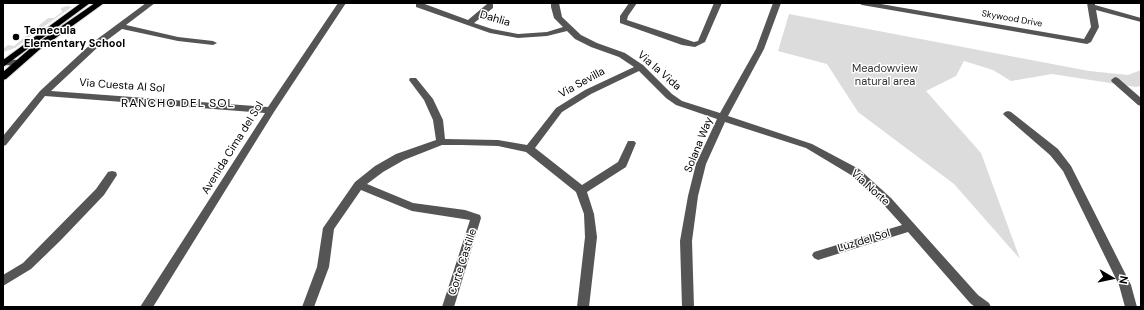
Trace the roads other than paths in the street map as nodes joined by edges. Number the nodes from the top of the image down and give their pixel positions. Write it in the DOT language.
graph roads {
  1 [pos="86,3"];
  2 [pos="100,3"];
  3 [pos="151,3"];
  4 [pos="342,3"];
  5 [pos="555,3"];
  6 [pos="633,3"];
  7 [pos="718,3"];
  8 [pos="777,3"];
  9 [pos="862,3"];
  10 [pos="419,5"];
  11 [pos="1091,5"];
  12 [pos="490,6"];
  13 [pos="1141,20"];
  14 [pos="469,23"];
  15 [pos="119,26"];
  16 [pos="568,28"];
  17 [pos="213,43"];
  18 [pos="4,62"];
  19 [pos="18,63"];
  20 [pos="640,67"];
  21 [pos="3,77"];
  22 [pos="413,80"];
  23 [pos="1115,80"];
  24 [pos="43,92"];
  25 [pos="1141,103"];
  26 [pos="271,110"];
  27 [pos="1008,114"];
  28 [pos="722,118"];
  29 [pos="441,142"];
  30 [pos="3,143"];
  31 [pos="631,144"];
  32 [pos="529,149"];
  33 [pos="112,175"];
  34 [pos="359,185"];
  35 [pos="581,190"];
  36 [pos="909,227"];
  37 [pos="818,255"];
  38 [pos="3,281"];
  39 [pos="146,307"];
  40 [pos="308,307"];
  41 [pos="448,307"];
  42 [pos="583,307"];
  43 [pos="688,307"];
  44 [pos="985,307"];
  45 [pos="1131,307"];
  1 -- 18 [label="main road"];
  2 -- 19 [label="main road"];
  3 -- 15 [label="street"];
  4 -- 26 [label="street, Avenida Cima del Sol"];
  5 -- 16 [label="street, Via la Vida"];
  6 -- 7 [label="street"];
  8 -- 28 [label="street, Solana Way"];
  9 -- 11 [label="street, Skywood Drive"];
  10 -- 14 [label="street, Dahlia"];
  11 -- 13 [label="street"];
  12 -- 14 [label="street"];
  14 -- 16 [label="street, Dahlia"];
  15 -- 17 [label="street"];
  15 -- 24 [label="street"];
  16 -- 20 [label="street, Via la Vida"];
  18 -- 19 [label="street"];
  19 -- 21 [label="main road"];
  20 -- 28 [label="street, Via la Vida"];
  20 -- 32 [label="street, Via Sevilla"];
  22 -- 29 [label="street"];
  23 -- 25 [label="street"];
  24 -- 26 [label="street, Via Cuesta Al Sol"];
  24 -- 30 [label="street"];
  26 -- 39 [label="street, Avenida Cima del Sol"];
  27 -- 45 [label="street"];
  28 -- 36 [label="street, Via Norte"];
  28 -- 43 [label="street, Solana Way"];
  29 -- 32 [label="street"];
  29 -- 34 [label="street"];
  31 -- 35 [label="street"];
  32 -- 35 [label="street"];
  33 -- 38 [label="street"];
  34 -- 40 [label="street"];
  34 -- 41 [label="street, Corte Castille"];
  35 -- 42 [label="street"];
  36 -- 37 [label="street, Luz del Sol"];
  36 -- 44 [label="street, Via Norte"];
}
